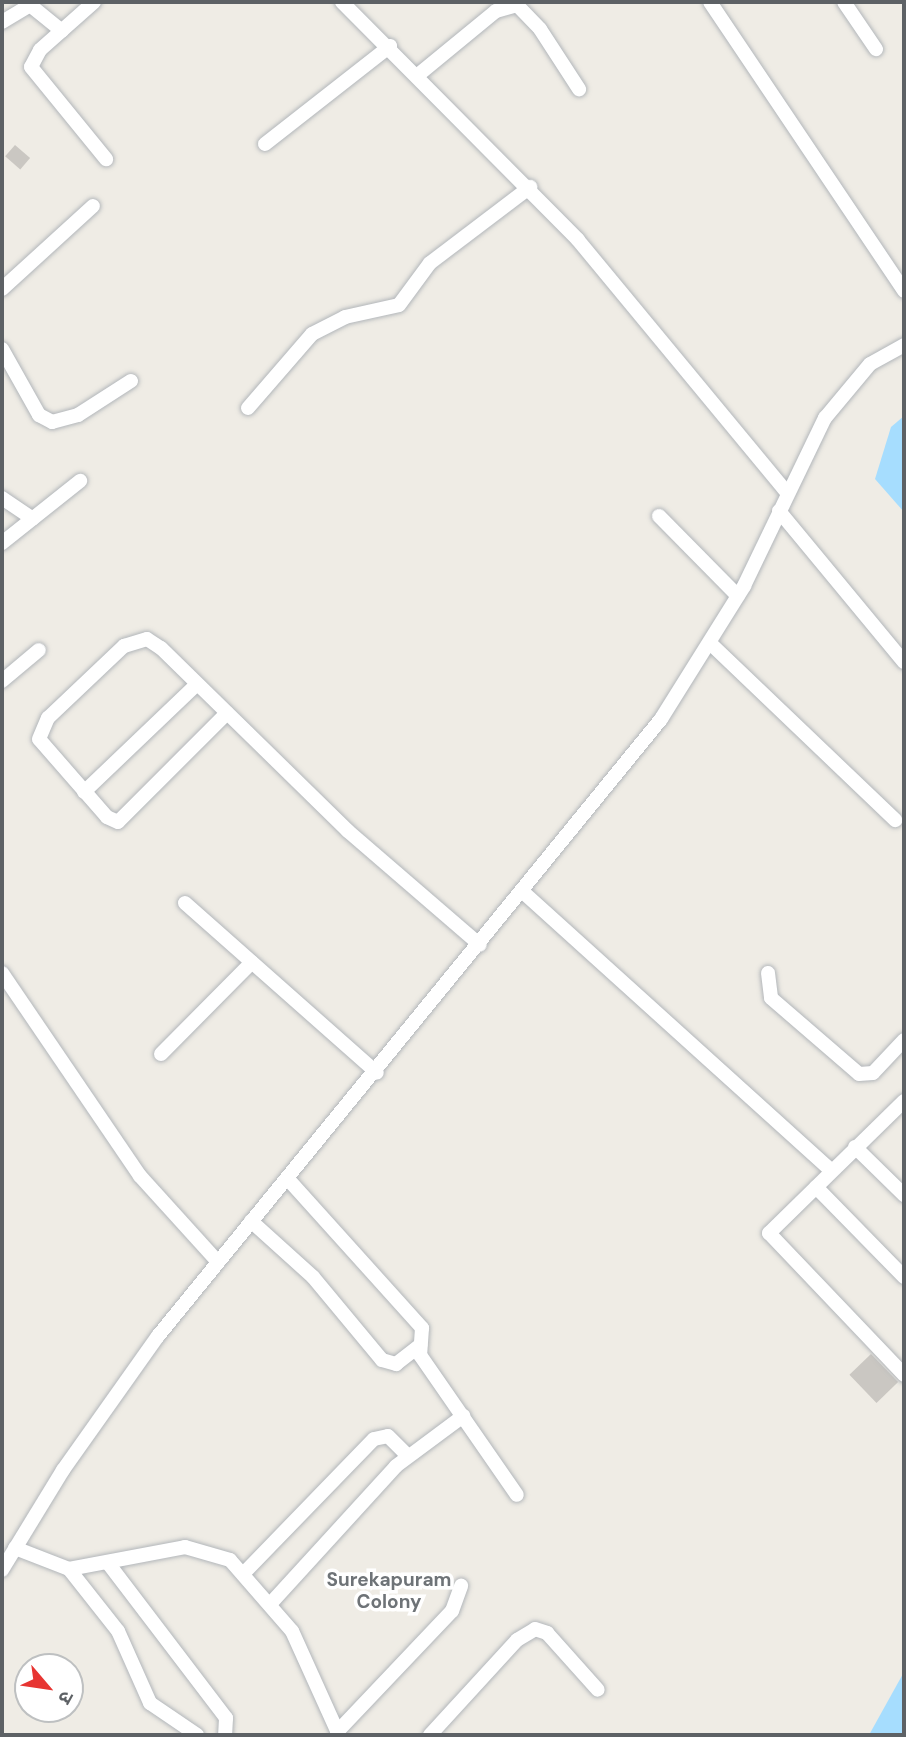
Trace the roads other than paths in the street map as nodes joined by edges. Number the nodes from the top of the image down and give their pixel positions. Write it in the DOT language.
graph roads {
  1 [pos="94,2"];
  2 [pos="342,2"];
  3 [pos="710,2"];
  4 [pos="844,2"];
  5 [pos="2,22"];
  6 [pos="62,31"];
  7 [pos="390,46"];
  8 [pos="876,49"];
  9 [pos="418,75"];
  10 [pos="579,89"];
  11 [pos="265,144"];
  12 [pos="106,159"];
  13 [pos="530,187"];
  14 [pos="93,206"];
  15 [pos="2,289"];
  16 [pos="904,291"];
  17 [pos="904,345"];
  18 [pos="2,349"];
  19 [pos="131,381"];
  20 [pos="248,408"];
  21 [pos="80,481"];
  22 [pos="787,493"];
  23 [pos="2,498"];
  24 [pos="779,510"];
  25 [pos="659,516"];
  26 [pos="33,519"];
  27 [pos="2,542"];
  28 [pos="738,596"];
  29 [pos="711,644"];
  30 [pos="39,650"];
  31 [pos="904,662"];
  32 [pos="2,681"];
  33 [pos="197,684"];
  34 [pos="227,713"];
  35 [pos="84,792"];
  36 [pos="895,820"];
  37 [pos="523,892"];
  38 [pos="185,904"];
  39 [pos="480,945"];
  40 [pos="252,962"];
  41 [pos="2,973"];
  42 [pos="768,973"];
  43 [pos="904,1040"];
  44 [pos="161,1054"];
  45 [pos="377,1073"];
  46 [pos="904,1101"];
  47 [pos="855,1147"];
  48 [pos="831,1170"];
  49 [pos="287,1178"];
  50 [pos="816,1187"];
  51 [pos="904,1195"];
  52 [pos="251,1221"];
  53 [pos="218,1262"];
  54 [pos="904,1277"];
  55 [pos="420,1345"];
  56 [pos="904,1376"];
  57 [pos="463,1416"];
  58 [pos="408,1456"];
  59 [pos="517,1495"];
  60 [pos="15,1548"];
  61 [pos="108,1563"];
  62 [pos="69,1569"];
  63 [pos="2,1570"];
  64 [pos="245,1572"];
  65 [pos="461,1587"];
  66 [pos="272,1602"];
  67 [pos="598,1690"];
  68 [pos="338,1733"];
  69 [pos="197,1735"];
  70 [pos="225,1735"];
  71 [pos="430,1735"];
  1 -- 6 [label="street"];
  2 -- 7 [label="street"];
  3 -- 16 [label="street"];
  4 -- 8 [label="street"];
  5 -- 6 [label="street"];
  6 -- 12 [label="street"];
  7 -- 9 [label="street"];
  7 -- 11 [label="street"];
  9 -- 10 [label="street"];
  9 -- 13 [label="street"];
  13 -- 20 [label="street"];
  13 -- 22 [label="street"];
  14 -- 15 [label="street"];
  17 -- 22 [label="street"];
  18 -- 19 [label="street"];
  21 -- 26 [label="street"];
  22 -- 24 [label="street"];
  23 -- 26 [label="street"];
  24 -- 28 [label="street"];
  24 -- 31 [label="street"];
  25 -- 28 [label="street"];
  26 -- 27 [label="street"];
  28 -- 29 [label="street"];
  29 -- 36 [label="street"];
  29 -- 37 [label="street"];
  30 -- 32 [label="street"];
  33 -- 34 [label="street"];
  33 -- 35 [label="street"];
  33 -- 35 [label="street"];
  34 -- 35 [label="street"];
  34 -- 39 [label="street"];
  37 -- 39 [label="street"];
  37 -- 48 [label="street"];
  38 -- 40 [label="street"];
  39 -- 45 [label="street"];
  40 -- 44 [label="street"];
  40 -- 45 [label="street"];
  41 -- 53 [label="street"];
  42 -- 43 [label="street"];
  45 -- 49 [label="street"];
  46 -- 47 [label="street"];
  47 -- 48 [label="street"];
  47 -- 51 [label="street"];
  48 -- 50 [label="street"];
  49 -- 52 [label="street"];
  49 -- 55 [label="street"];
  50 -- 54 [label="street"];
  50 -- 56 [label="street"];
  52 -- 53 [label="street"];
  52 -- 55 [label="street"];
  53 -- 60 [label="street"];
  55 -- 57 [label="street"];
  57 -- 58 [label="street"];
  57 -- 59 [label="street"];
  58 -- 64 [label="street"];
  58 -- 66 [label="street"];
  60 -- 62 [label="street"];
  60 -- 63 [label="street"];
  61 -- 62 [label="street"];
  61 -- 64 [label="street"];
  61 -- 70 [label="street"];
  62 -- 69 [label="street"];
  64 -- 66 [label="street"];
  65 -- 68 [label="street"];
  66 -- 68 [label="street"];
  67 -- 71 [label="street"];
}
